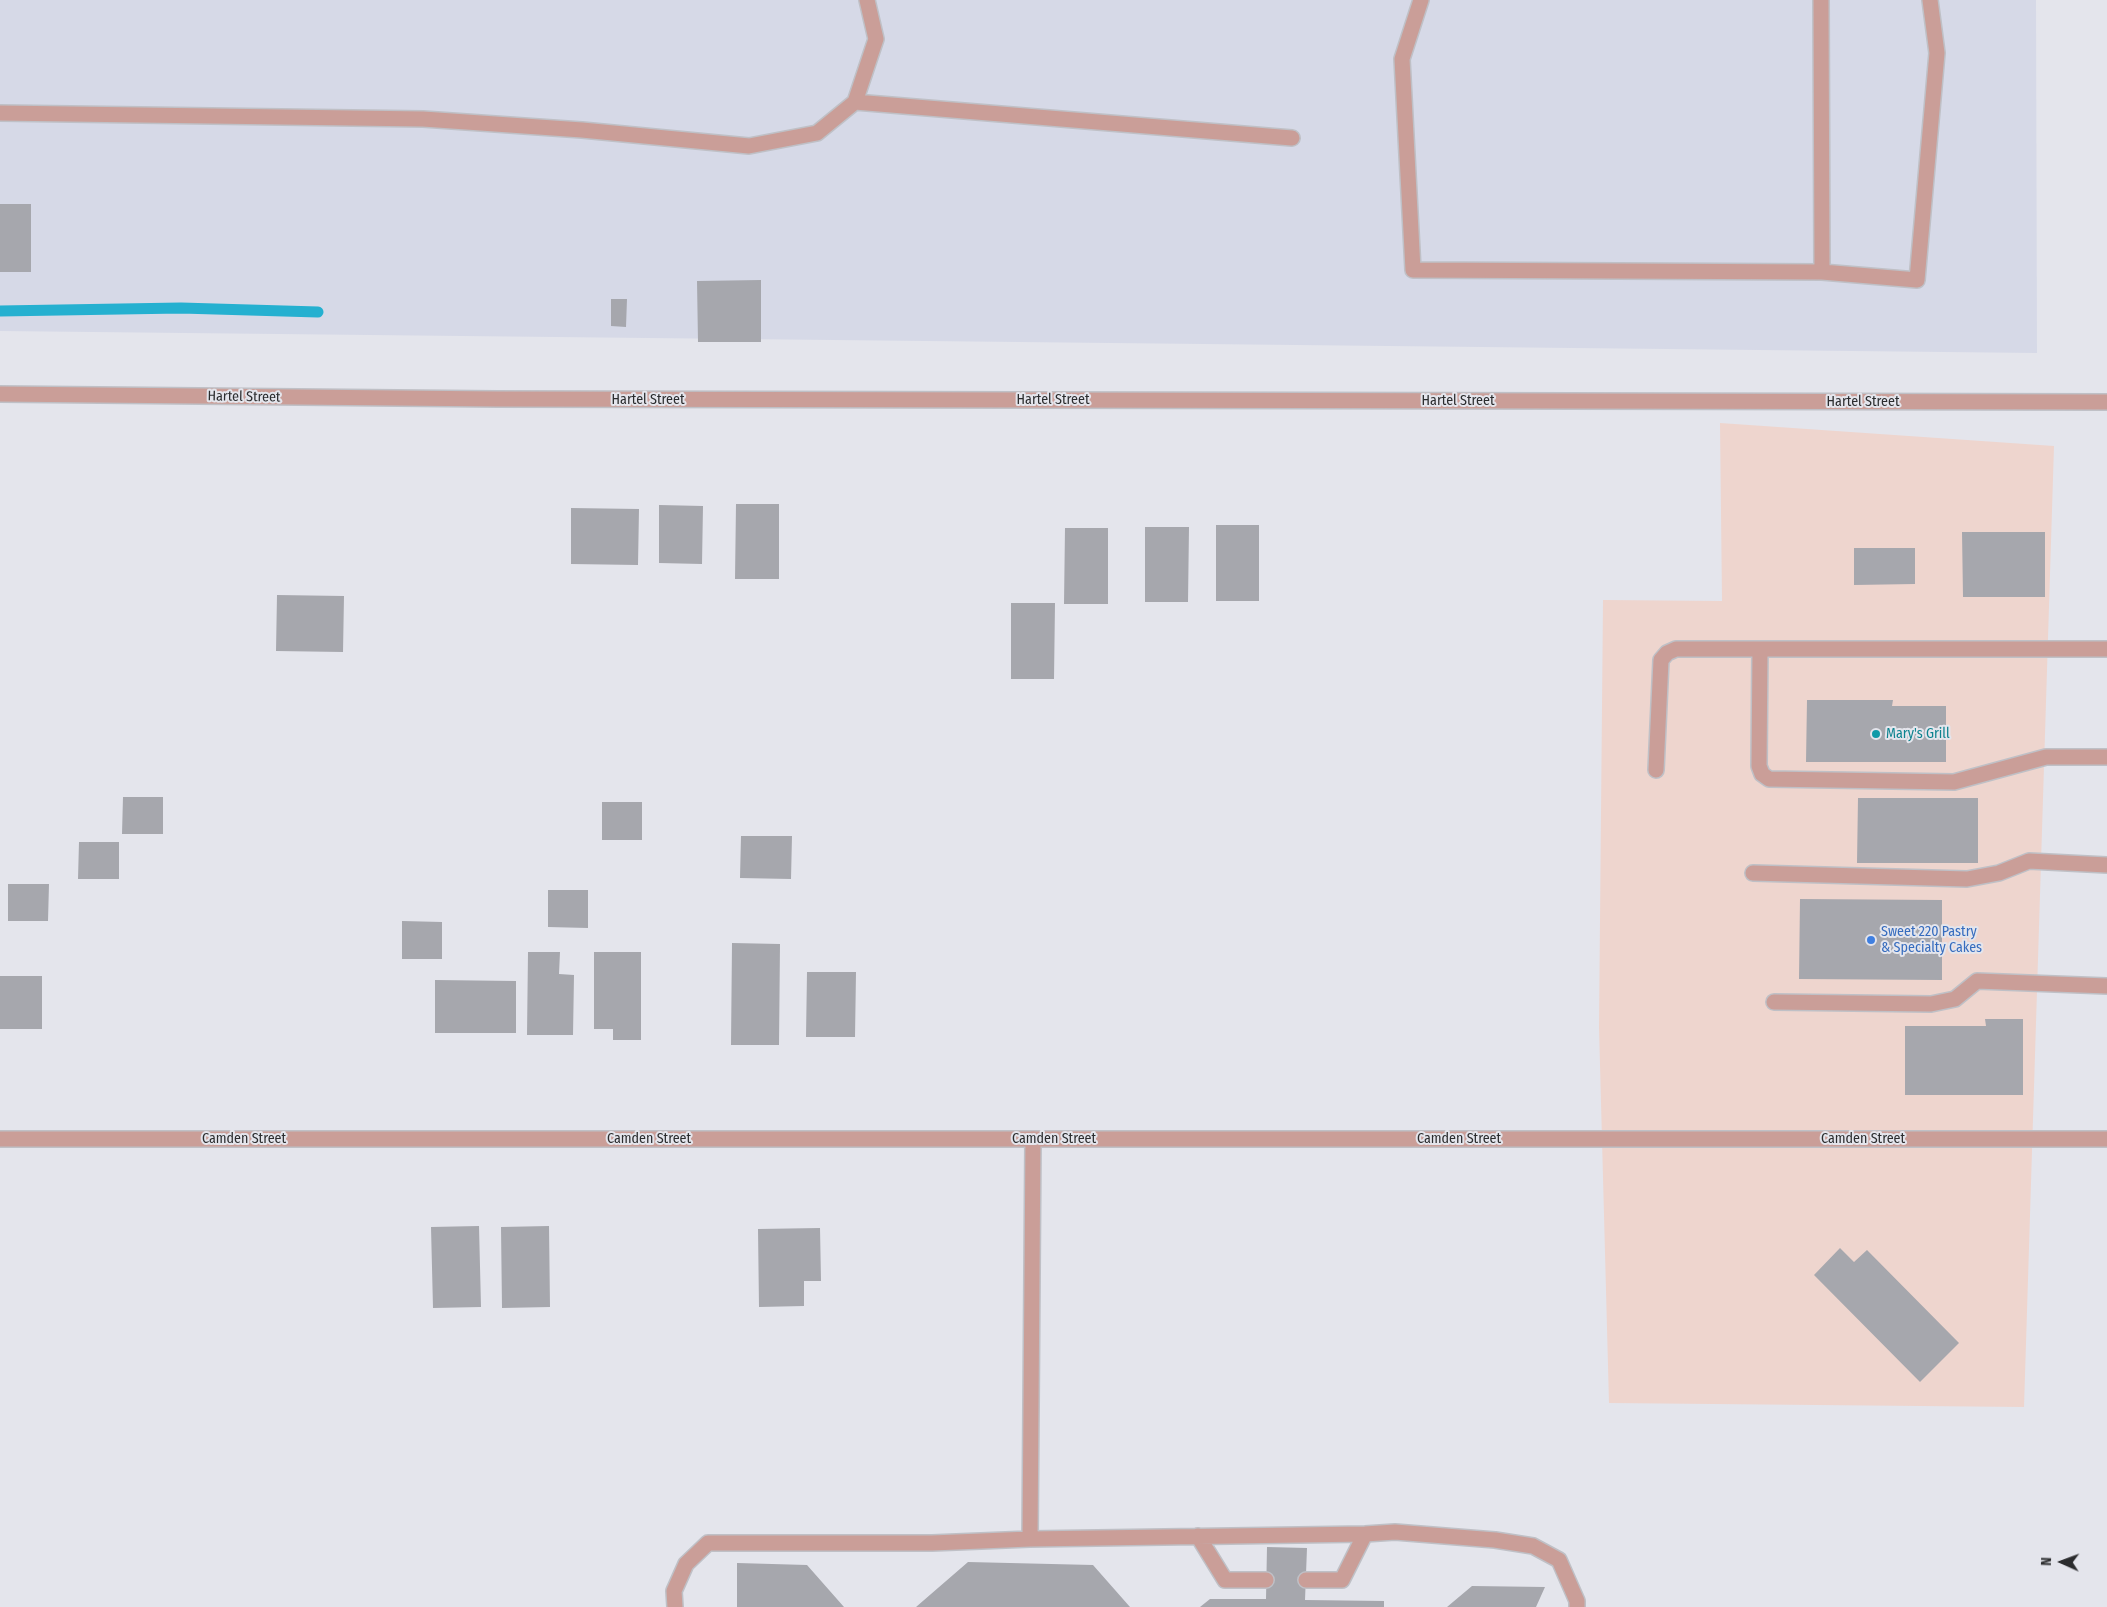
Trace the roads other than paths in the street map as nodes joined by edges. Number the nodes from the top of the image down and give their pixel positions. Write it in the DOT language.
graph roads {
  1 [pos="867,0"];
  2 [pos="1421,0"];
  3 [pos="1821,0"];
  4 [pos="1930,0"];
  5 [pos="855,102"];
  6 [pos="0,113"];
  7 [pos="1292,138"];
  8 [pos="1822,272"];
  9 [pos="0,394"];
  10 [pos="2107,402"];
  11 [pos="1760,649"];
  12 [pos="2107,649"];
  13 [pos="2107,757"];
  14 [pos="1656,770"];
  15 [pos="2107,865"];
  16 [pos="1753,872"];
  17 [pos="2107,986"];
  18 [pos="1774,1002"];
  19 [pos="2107,1138"];
  20 [pos="0,1139"];
  21 [pos="1033,1139"];
  22 [pos="1365,1534"];
  23 [pos="1198,1536"];
  24 [pos="1030,1539"];
  25 [pos="1266,1580"];
  26 [pos="1306,1580"];
  27 [pos="675,1607"];
  28 [pos="1578,1607"];
  1 -- 5 [label="street"];
  2 -- 8 [label="street"];
  3 -- 8 [label="street"];
  4 -- 8 [label="street"];
  5 -- 6 [label="street"];
  5 -- 7 [label="street"];
  9 -- 10 [label="street, Hartel Street"];
  11 -- 12 [label="street"];
  11 -- 13 [label="street"];
  11 -- 14 [label="street"];
  15 -- 16 [label="street"];
  17 -- 18 [label="street"];
  19 -- 21 [label="street, Camden Street"];
  20 -- 21 [label="street, Camden Street"];
  21 -- 24 [label="street"];
  22 -- 23 [label="street"];
  22 -- 26 [label="street"];
  22 -- 28 [label="street"];
  23 -- 24 [label="street"];
  23 -- 25 [label="street"];
  24 -- 27 [label="street"];
}
